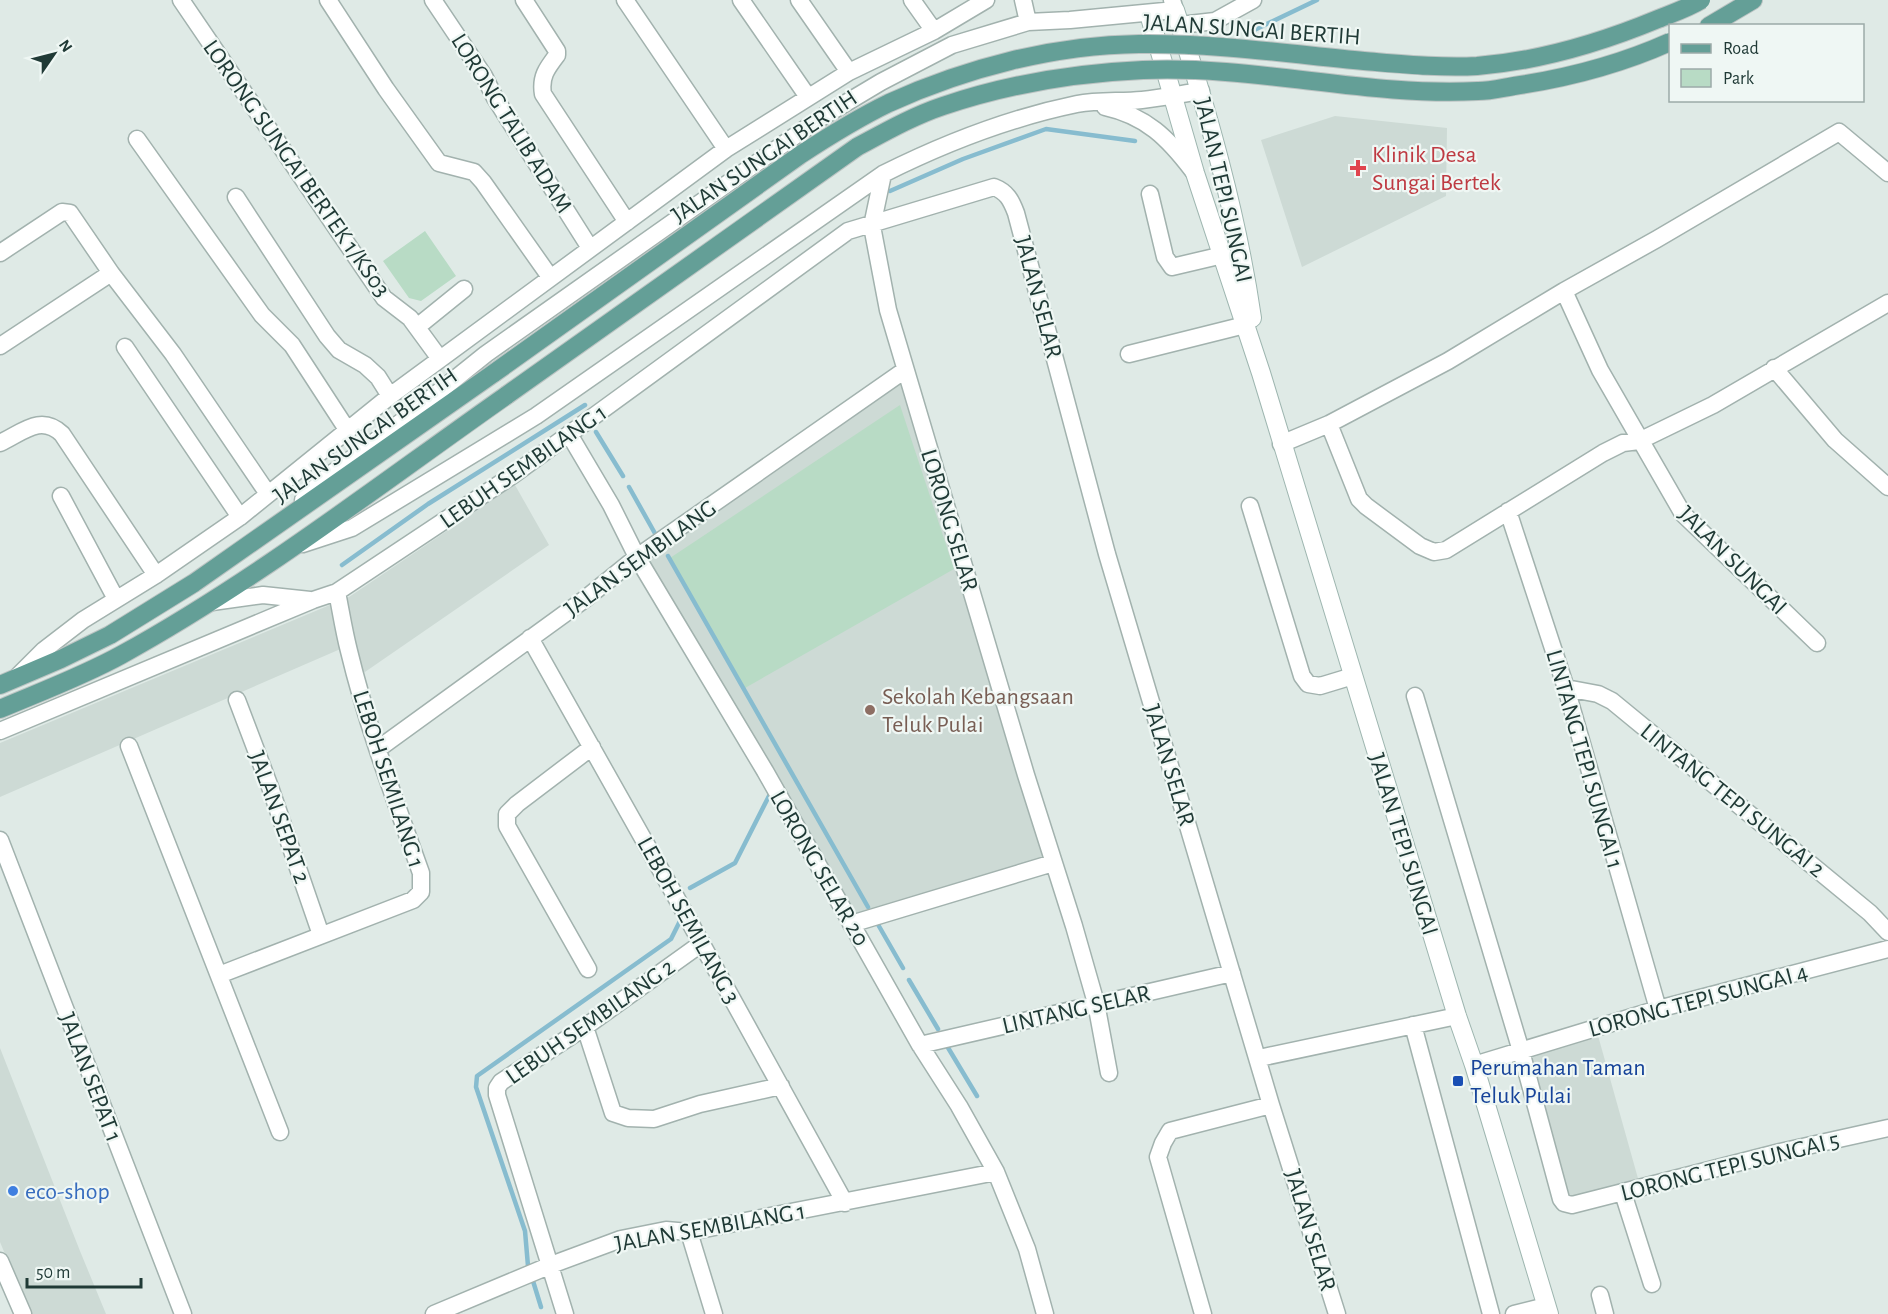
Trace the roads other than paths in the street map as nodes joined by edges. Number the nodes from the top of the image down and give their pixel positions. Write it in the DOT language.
graph roads {
  1 [pos="181,0"];
  2 [pos="327,0"];
  3 [pos="433,0"];
  4 [pos="524,0"];
  5 [pos="625,0"];
  6 [pos="741,0"];
  7 [pos="799,0"];
  8 [pos="912,0"];
  9 [pos="986,0"];
  10 [pos="1023,0"];
  11 [pos="1253,0"];
  12 [pos="1701,0"];
  13 [pos="1753,0"];
  14 [pos="1147,7"];
  15 [pos="1175,12"];
  16 [pos="1028,22"];
  17 [pos="1712,24"];
  18 [pos="934,31"];
  19 [pos="1669,43"];
  20 [pos="849,72"];
  21 [pos="1201,91"];
  22 [pos="1172,95"];
  23 [pos="808,97"];
  24 [pos="1080,104"];
  25 [pos="137,139"];
  26 [pos="726,149"];
  27 [pos="1195,173"];
  28 [pos="1888,173"];
  29 [pos="883,174"];
  30 [pos="1150,194"];
  31 [pos="236,197"];
  32 [pos="1016,213"];
  33 [pos="627,222"];
  34 [pos="872,226"];
  35 [pos="590,248"];
  36 [pos="0,253"];
  37 [pos="1222,255"];
  38 [pos="111,273"];
  39 [pos="550,277"];
  40 [pos="464,289"];
  41 [pos="1564,291"];
  42 [pos="1888,303"];
  43 [pos="1245,325"];
  44 [pos="417,327"];
  45 [pos="0,346"];
  46 [pos="125,347"];
  47 [pos="1129,354"];
  48 [pos="440,359"];
  49 [pos="1774,368"];
  50 [pos="905,370"];
  51 [pos="1261,373"];
  52 [pos="390,396"];
  53 [pos="1329,424"];
  54 [pos="348,431"];
  55 [pos="569,434"];
  56 [pos="1639,441"];
  57 [pos="0,442"];
  58 [pos="1281,444"];
  59 [pos="1888,487"];
  60 [pos="268,494"];
  61 [pos="61,496"];
  62 [pos="1250,506"];
  63 [pos="1508,511"];
  64 [pos="240,517"];
  65 [pos="277,526"];
  66 [pos="292,548"];
  67 [pos="637,557"];
  68 [pos="156,575"];
  69 [pos="337,592"];
  70 [pos="116,599"];
  71 [pos="314,600"];
  72 [pos="212,602"];
  73 [pos="530,638"];
  74 [pos="1817,644"];
  75 [pos="1353,676"];
  76 [pos="8,681"];
  77 [pos="1566,688"];
  78 [pos="1415,696"];
  79 [pos="237,700"];
  80 [pos="0,709"];
  81 [pos="0,732"];
  82 [pos="129,746"];
  83 [pos="592,747"];
  84 [pos="378,749"];
  85 [pos="0,840"];
  86 [pos="1053,863"];
  87 [pos="851,924"];
  88 [pos="1888,932"];
  89 [pos="321,935"];
  90 [pos="702,943"];
  91 [pos="1888,949"];
  92 [pos="588,969"];
  93 [pos="1232,973"];
  94 [pos="219,975"];
  95 [pos="1096,1004"];
  96 [pos="1658,1009"];
  97 [pos="1457,1016"];
  98 [pos="1413,1025"];
  99 [pos="585,1027"];
  100 [pos="920,1045"];
  101 [pos="1521,1051"];
  102 [pos="1259,1058"];
  103 [pos="1474,1065"];
  104 [pos="1109,1073"];
  105 [pos="781,1086"];
  106 [pos="1272,1105"];
  107 [pos="1888,1128"];
  108 [pos="280,1132"];
  109 [pos="996,1172"];
  110 [pos="1623,1193"];
  111 [pos="845,1203"];
  112 [pos="689,1232"];
  113 [pos="0,1261"];
  114 [pos="551,1265"];
  115 [pos="1652,1284"];
  116 [pos="1600,1294"];
  117 [pos="1547,1310"];
  118 [pos="23,1314"];
  119 [pos="183,1314"];
  120 [pos="434,1314"];
  121 [pos="565,1314"];
  122 [pos="714,1314"];
  123 [pos="1045,1314"];
  124 [pos="1203,1314"];
  125 [pos="1337,1314"];
  126 [pos="1491,1314"];
  127 [pos="1514,1314"];
  128 [pos="1605,1314"];
  1 -- 44 [label="street, LORONG SUNGAI BERTEK 1/KS03"];
  2 -- 39 [label="street"];
  3 -- 35 [label="street, LORONG TALIB ADAM"];
  4 -- 33 [label="street"];
  5 -- 26 [label="street"];
  6 -- 23 [label="street"];
  7 -- 20 [label="street"];
  8 -- 18 [label="street"];
  9 -- 18 [label="street"];
  10 -- 16 [label="street"];
  11 -- 15 [label="street"];
  12 -- 65 [label="main road, JALAN SUNGAI BERTIH, bridge"];
  13 -- 17 [label="main road"];
  14 -- 15 [label="street"];
  14 -- 16 [label="street"];
  14 -- 22 [label="main road, JALAN TEPI SUNGAI"];
  15 -- 21 [label="main road, JALAN TEPI SUNGAI"];
  16 -- 65 [label="street"];
  18 -- 20 [label="street"];
  19 -- 66 [label="main road, JALAN SUNGAI BERTIH, bridge"];
  20 -- 23 [label="street"];
  21 -- 22 [label="street"];
  21 -- 51 [label="main road, JALAN TEPI SUNGAI"];
  22 -- 24 [label="street"];
  22 -- 27 [label="main road, JALAN TEPI SUNGAI"];
  23 -- 26 [label="street"];
  24 -- 27 [label="street"];
  24 -- 29 [label="street"];
  25 -- 54 [label="street"];
  26 -- 33 [label="street"];
  27 -- 37 [label="main road, JALAN TEPI SUNGAI"];
  28 -- 41 [label="street"];
  29 -- 34 [label="street, LORONG SELAR"];
  29 -- 66 [label="street"];
  30 -- 37 [label="street, JALAN TEPI SUNGAI"];
  31 -- 52 [label="street"];
  32 -- 34 [label="street, LEBUH SEMBILANG 1"];
  32 -- 93 [label="street, JALAN SELAR"];
  33 -- 35 [label="street"];
  34 -- 50 [label="street, LORONG SELAR"];
  34 -- 55 [label="street, LEBUH SEMBILANG 1"];
  35 -- 39 [label="street"];
  36 -- 38 [label="street"];
  37 -- 43 [label="main road, JALAN TEPI SUNGAI"];
  38 -- 45 [label="street"];
  38 -- 60 [label="street"];
  39 -- 48 [label="street"];
  40 -- 44 [label="street"];
  41 -- 53 [label="street"];
  41 -- 56 [label="street, JALAN SUNGAI"];
  42 -- 49 [label="street"];
  43 -- 47 [label="street"];
  43 -- 51 [label="main road, JALAN TEPI SUNGAI"];
  44 -- 48 [label="street, LORONG SUNGAI BERTEK 1/KS03"];
  46 -- 64 [label="street"];
  48 -- 52 [label="street"];
  49 -- 56 [label="street"];
  49 -- 59 [label="street"];
  50 -- 67 [label="street, JALAN SEMBILANG"];
  50 -- 86 [label="street, LORONG SELAR"];
  51 -- 58 [label="main road, JALAN TEPI SUNGAI"];
  52 -- 54 [label="street"];
  53 -- 58 [label="street"];
  53 -- 63 [label="street"];
  54 -- 60 [label="street"];
  55 -- 67 [label="street, LORONG SELAR 20"];
  55 -- 69 [label="street, LEBUH SEMBILANG 1"];
  56 -- 63 [label="street"];
  56 -- 74 [label="street, JALAN SUNGAI"];
  57 -- 68 [label="street"];
  58 -- 75 [label="main road, JALAN TEPI SUNGAI"];
  60 -- 64 [label="street"];
  61 -- 70 [label="street"];
  62 -- 75 [label="street"];
  63 -- 77 [label="street, LINTANG TEPI SUNGAI 1"];
  64 -- 68 [label="street"];
  65 -- 76 [label="main road, JALAN SUNGAI BERTIH"];
  66 -- 72 [label="main road, JALAN SUNGAI BERTIH"];
  67 -- 73 [label="street, JALAN SEMBILANG"];
  67 -- 87 [label="street, LORONG SELAR 20"];
  68 -- 70 [label="street"];
  69 -- 71 [label="street, LEBUH SEMBILANG 1"];
  69 -- 84 [label="street, LEBOH SEMILANG 1"];
  70 -- 76 [label="street"];
  71 -- 72 [label="street"];
  71 -- 81 [label="street, LEBUH SEMBILANG 1"];
  72 -- 80 [label="main road, JALAN SUNGAI BERTIH"];
  73 -- 83 [label="street, LEBOH SEMILANG 3"];
  73 -- 84 [label="street, JALAN SEMBILANG"];
  75 -- 97 [label="main road, JALAN TEPI SUNGAI"];
  77 -- 88 [label="street, LINTANG TEPI SUNGAI 2"];
  77 -- 96 [label="street, LINTANG TEPI SUNGAI 1"];
  78 -- 101 [label="street"];
  79 -- 89 [label="street, JALAN SEPAT 2"];
  82 -- 94 [label="street"];
  83 -- 90 [label="street, LEBOH SEMILANG 3"];
  83 -- 92 [label="street"];
  84 -- 89 [label="street, LEBOH SEMILANG 1"];
  85 -- 119 [label="street, JALAN SEPAT 1"];
  86 -- 87 [label="street"];
  86 -- 95 [label="street, LORONG SELAR"];
  87 -- 100 [label="street, LORONG SELAR 20"];
  89 -- 94 [label="street, LEBOH SEMILANG 1"];
  90 -- 99 [label="street, LEBUH SEMBILANG 2"];
  90 -- 105 [label="street, LEBOH SEMILANG 3"];
  91 -- 96 [label="street, LORONG TEPI SUNGAI 4"];
  93 -- 95 [label="street, LINTANG SELAR"];
  93 -- 102 [label="street, JALAN SELAR"];
  94 -- 108 [label="street"];
  95 -- 100 [label="street, LINTANG SELAR"];
  95 -- 104 [label="street, LORONG SELAR"];
  96 -- 101 [label="street, LORONG TEPI SUNGAI 4"];
  97 -- 98 [label="street"];
  97 -- 103 [label="main road, JALAN TEPI SUNGAI"];
  98 -- 102 [label="street"];
  98 -- 126 [label="street"];
  99 -- 105 [label="street"];
  99 -- 114 [label="street, LEBUH SEMBILANG 2"];
  100 -- 109 [label="street, LORONG SELAR 20"];
  101 -- 103 [label="street, LORONG TEPI SUNGAI 4"];
  101 -- 110 [label="street, LORONG TEPI SUNGAI 5"];
  102 -- 106 [label="street, JALAN SELAR"];
  103 -- 117 [label="main road, JALAN TEPI SUNGAI"];
  105 -- 111 [label="street, LEBOH SEMILANG 3"];
  106 -- 124 [label="street"];
  106 -- 125 [label="street, JALAN SELAR"];
  107 -- 110 [label="street, LORONG TEPI SUNGAI 5"];
  109 -- 111 [label="street, JALAN SEMBILANG 1"];
  109 -- 123 [label="street, LORONG SELAR 20"];
  110 -- 115 [label="street"];
  111 -- 112 [label="street, JALAN SEMBILANG 1"];
  112 -- 114 [label="street, JALAN SEMBILANG 1"];
  112 -- 122 [label="street"];
  113 -- 118 [label="street"];
  114 -- 120 [label="street, JALAN SEMBILANG 1"];
  114 -- 121 [label="street, LEBUH SEMBILANG 2"];
  116 -- 128 [label="street"];
  117 -- 127 [label="street"];
}
